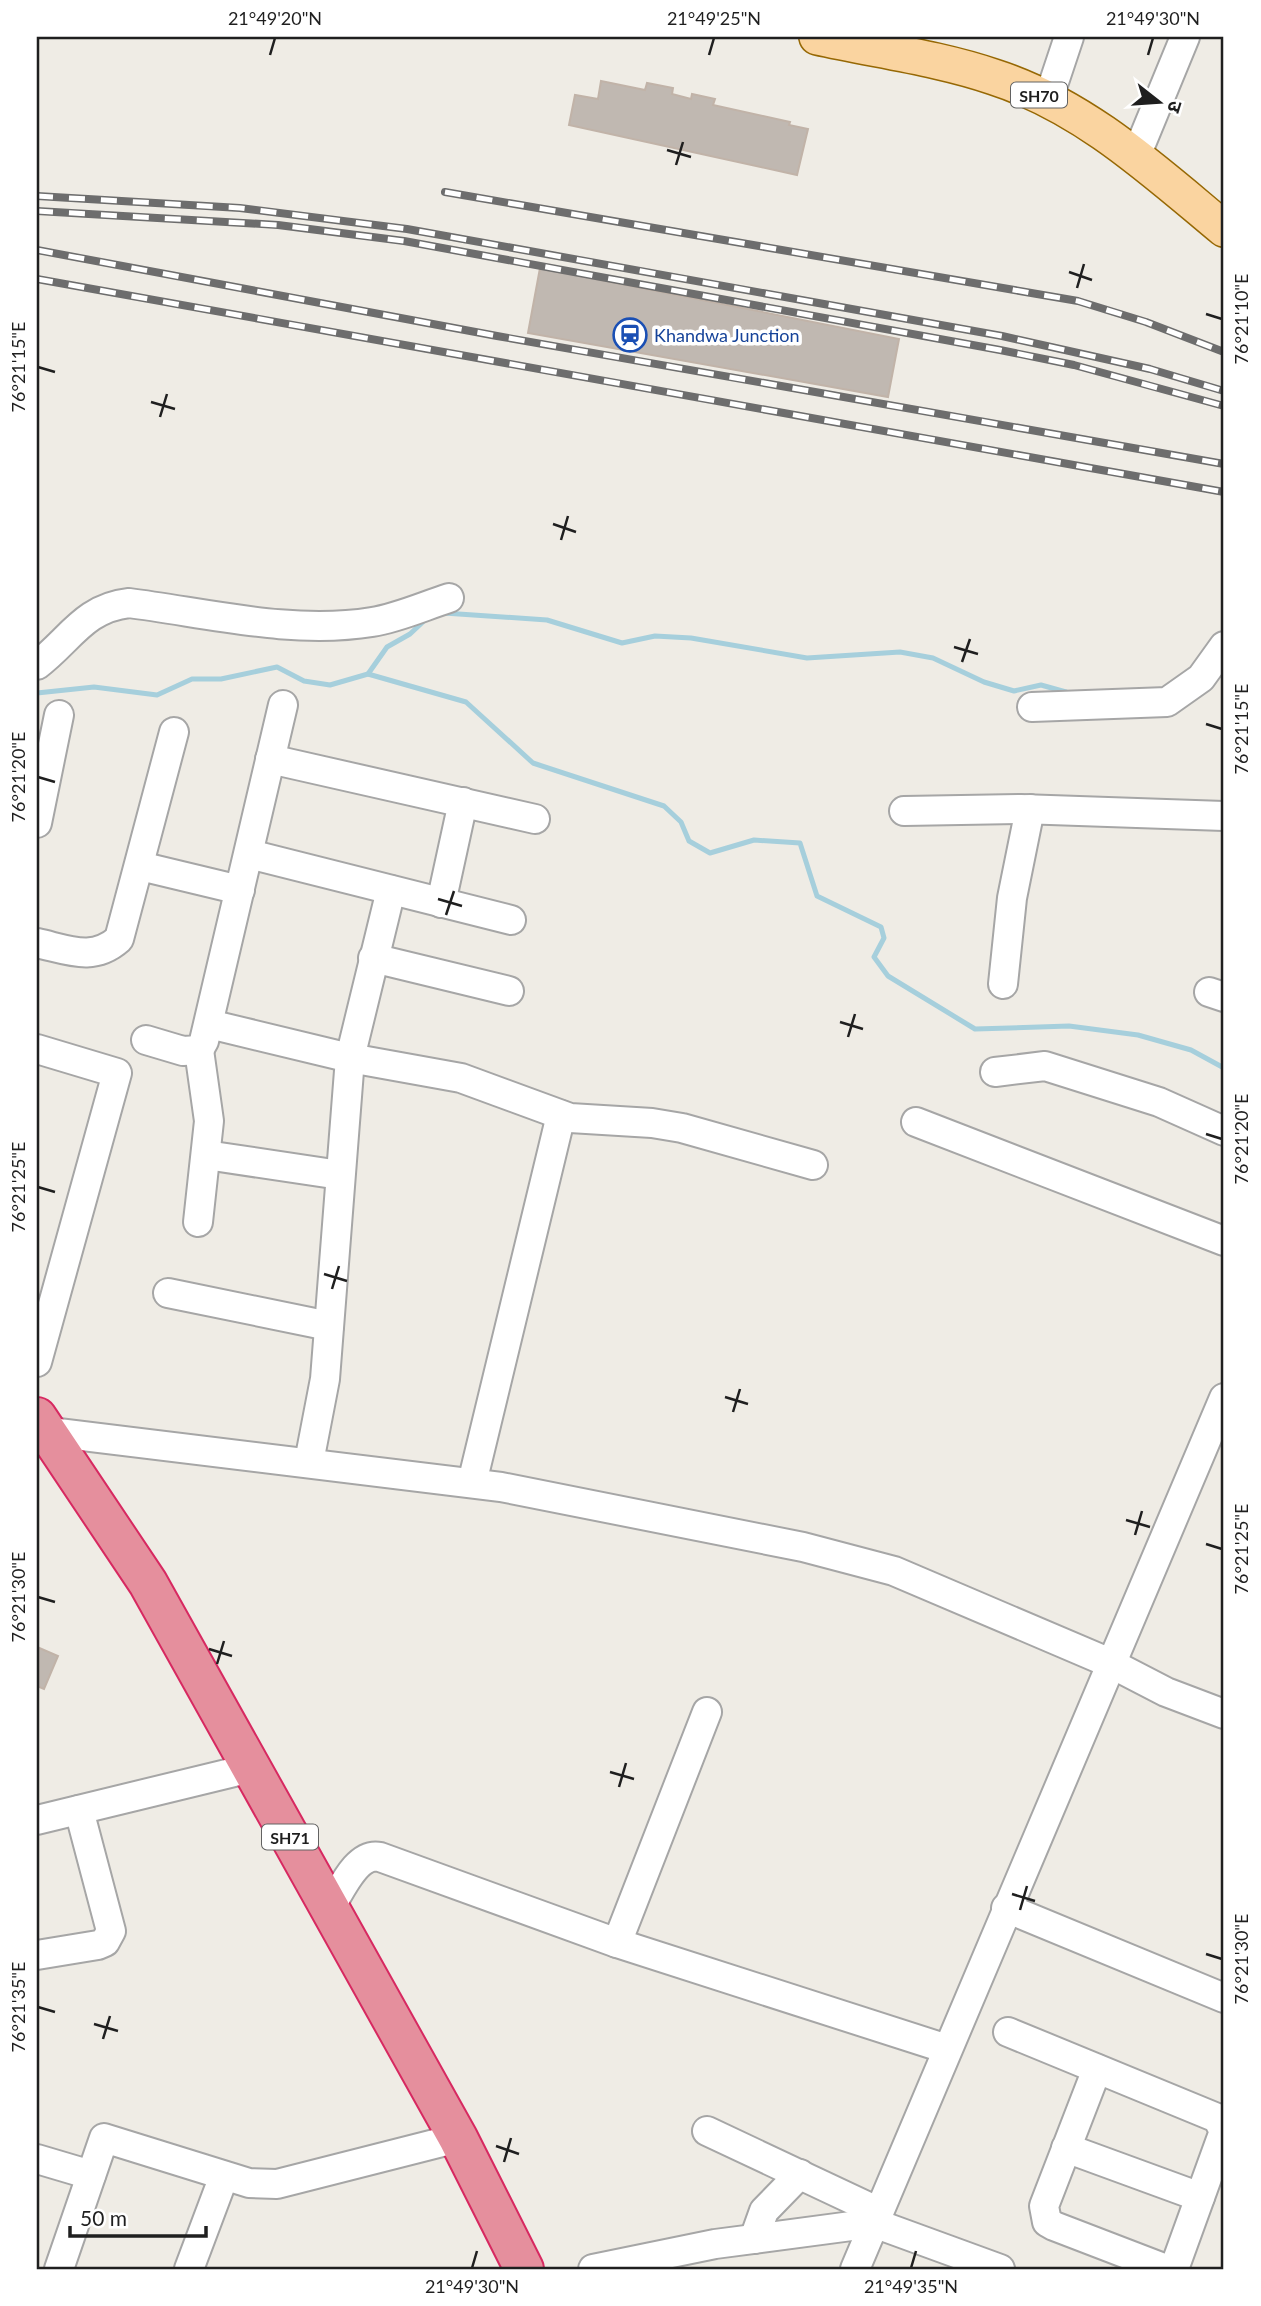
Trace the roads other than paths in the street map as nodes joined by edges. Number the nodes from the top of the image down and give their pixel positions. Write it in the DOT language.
graph roads {
  1 [pos="817,37"];
  2 [pos="1069,37"];
  3 [pos="1185,37"];
  4 [pos="1048,100"];
  5 [pos="1136,156"];
  6 [pos="1224,229"];
  7 [pos="449,598"];
  8 [pos="1224,646"];
  9 [pos="37,665"];
  10 [pos="283,705"];
  11 [pos="1032,707"];
  12 [pos="60,715"];
  13 [pos="174,732"];
  14 [pos="270,759"];
  15 [pos="463,802"];
  16 [pos="1030,809"];
  17 [pos="904,811"];
  18 [pos="1224,816"];
  19 [pos="535,818"];
  20 [pos="37,823"];
  21 [pos="249,854"];
  22 [pos="141,866"];
  23 [pos="240,890"];
  24 [pos="391,890"];
  25 [pos="441,903"];
  26 [pos="511,919"];
  27 [pos="37,943"];
  28 [pos="373,958"];
  29 [pos="1003,984"];
  30 [pos="509,991"];
  31 [pos="204,1037"];
  32 [pos="146,1040"];
  33 [pos="37,1049"];
  34 [pos="349,1058"];
  35 [pos="995,1072"];
  36 [pos="561,1115"];
  37 [pos="916,1122"];
  38 [pos="1224,1131"];
  39 [pos="206,1156"];
  40 [pos="813,1165"];
  41 [pos="341,1175"];
  42 [pos="198,1222"];
  43 [pos="1224,1241"];
  44 [pos="168,1293"];
  45 [pos="328,1326"];
  46 [pos="37,1362"];
  47 [pos="1224,1398"];
  48 [pos="43,1424"];
  49 [pos="310,1462"];
  50 [pos="472,1483"];
  51 [pos="1110,1663"];
  52 [pos="707,1712"];
  53 [pos="1224,1714"];
  54 [pos="251,1768"];
  55 [pos="79,1810"];
  56 [pos="37,1820"];
  57 [pos="1006,1908"];
  58 [pos="329,1909"];
  59 [pos="617,1943"];
  60 [pos="37,1955"];
  61 [pos="1224,1998"];
  62 [pos="1008,2032"];
  63 [pos="947,2049"];
  64 [pos="1097,2069"];
  65 [pos="707,2130"];
  66 [pos="458,2138"];
  67 [pos="1066,2148"];
  68 [pos="37,2159"];
  69 [pos="800,2174"];
  70 [pos="91,2175"];
  71 [pos="224,2176"];
  72 [pos="1200,2197"];
  73 [pos="877,2218"];
  74 [pos="754,2239"];
  75 [pos="59,2269"];
  76 [pos="190,2269"];
  77 [pos="524,2269"];
  78 [pos="593,2269"];
  79 [pos="855,2269"];
  80 [pos="1000,2269"];
  81 [pos="1166,2269"];
  82 [pos="1174,2269"];
  1 -- 4 [label="main road, SH70"];
  2 -- 4 [label="street"];
  3 -- 5 [label="street"];
  4 -- 5 [label="main road, SH70"];
  5 -- 6 [label="main road, SH70"];
  7 -- 9 [label="street"];
  8 -- 11 [label="street"];
  10 -- 14 [label="street"];
  12 -- 20 [label="street"];
  13 -- 22 [label="street"];
  14 -- 15 [label="street"];
  14 -- 21 [label="street"];
  15 -- 19 [label="street"];
  15 -- 25 [label="street"];
  16 -- 17 [label="street"];
  16 -- 18 [label="street"];
  16 -- 29 [label="street"];
  21 -- 23 [label="street"];
  21 -- 24 [label="street"];
  22 -- 23 [label="street"];
  22 -- 27 [label="street"];
  23 -- 31 [label="street"];
  24 -- 25 [label="street"];
  24 -- 28 [label="street"];
  25 -- 26 [label="street"];
  28 -- 30 [label="street"];
  28 -- 34 [label="street"];
  31 -- 32 [label="street"];
  31 -- 34 [label="street"];
  31 -- 39 [label="street"];
  33 -- 46 [label="street"];
  34 -- 36 [label="street"];
  34 -- 41 [label="street"];
  35 -- 38 [label="street"];
  36 -- 40 [label="street"];
  36 -- 50 [label="street"];
  37 -- 43 [label="street"];
  39 -- 41 [label="street"];
  39 -- 42 [label="street"];
  41 -- 45 [label="street"];
  44 -- 45 [label="street"];
  45 -- 49 [label="street"];
  47 -- 51 [label="street"];
  48 -- 49 [label="street"];
  48 -- 54 [label="highway, SH71"];
  49 -- 50 [label="street"];
  50 -- 51 [label="street"];
  51 -- 53 [label="street"];
  51 -- 57 [label="street"];
  52 -- 59 [label="street"];
  54 -- 55 [label="street"];
  54 -- 58 [label="highway, SH71"];
  55 -- 56 [label="street"];
  55 -- 60 [label="street"];
  57 -- 61 [label="street"];
  57 -- 63 [label="street"];
  58 -- 59 [label="street"];
  58 -- 66 [label="highway, SH71"];
  59 -- 63 [label="street"];
  62 -- 64 [label="street"];
  63 -- 73 [label="street"];
  64 -- 67 [label="street"];
  64 -- 72 [label="street"];
  65 -- 69 [label="street"];
  66 -- 71 [label="street"];
  66 -- 77 [label="highway, SH71"];
  67 -- 72 [label="street"];
  67 -- 81 [label="street"];
  68 -- 70 [label="street"];
  69 -- 73 [label="street"];
  69 -- 74 [label="street"];
  70 -- 71 [label="street"];
  70 -- 75 [label="street"];
  71 -- 76 [label="street"];
  72 -- 82 [label="street"];
  73 -- 74 [label="street"];
  73 -- 79 [label="street"];
  73 -- 80 [label="street"];
  74 -- 78 [label="street"];
}
